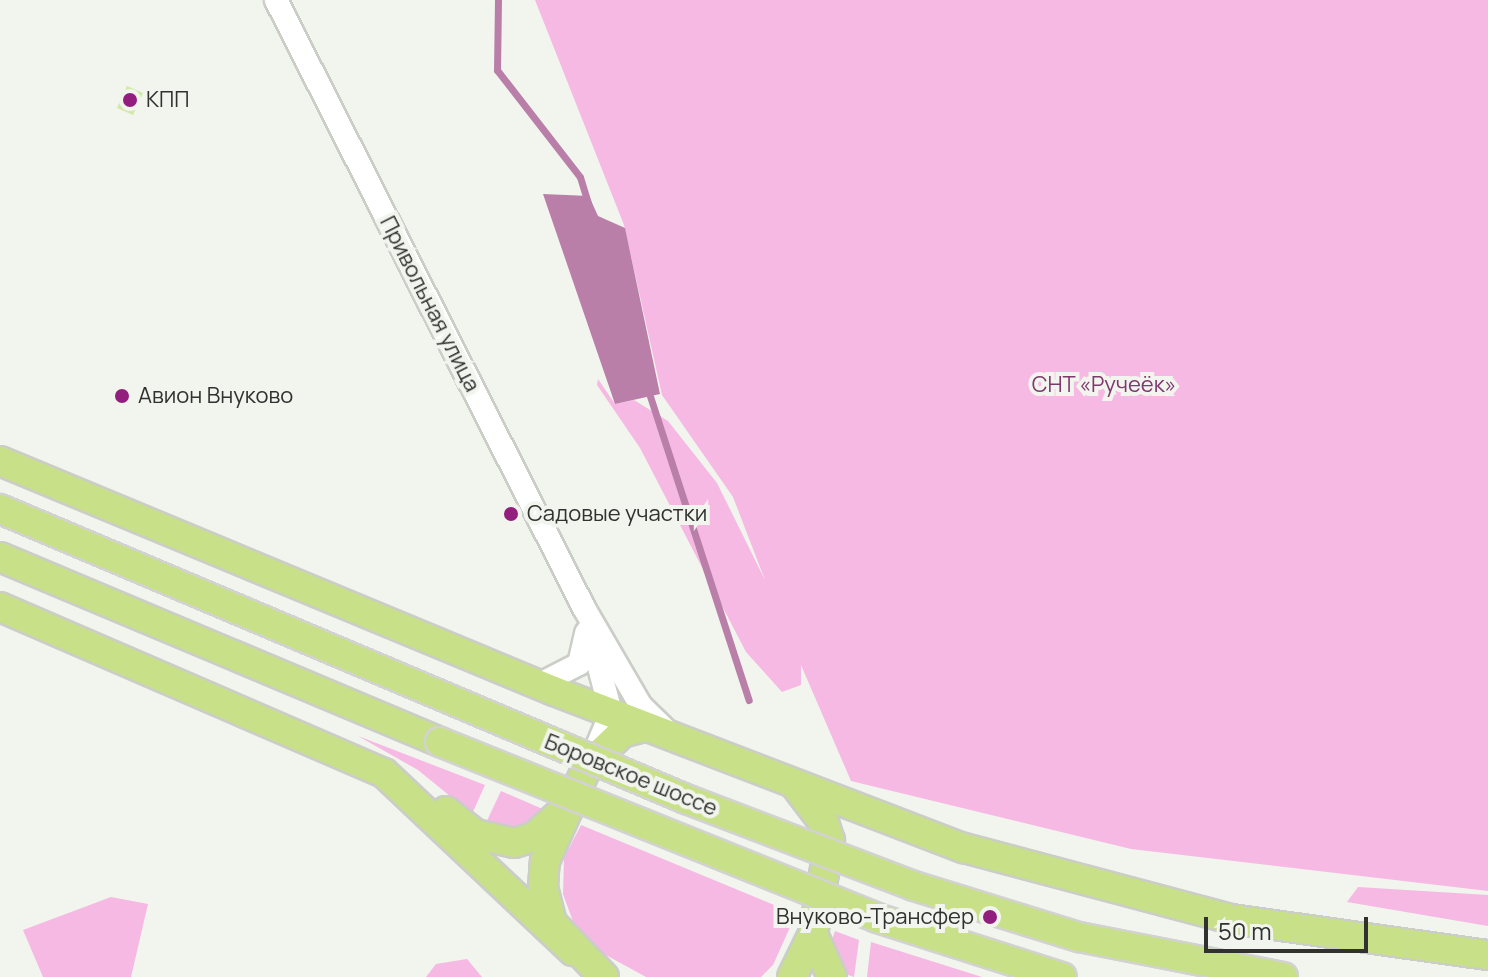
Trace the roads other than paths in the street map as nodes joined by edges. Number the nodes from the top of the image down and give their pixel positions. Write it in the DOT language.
graph roads {
  1 [pos="276,0"];
  2 [pos="0,461"];
  3 [pos="0,509"];
  4 [pos="0,557"];
  5 [pos="0,607"];
  6 [pos="584,608"];
  7 [pos="538,685"];
  8 [pos="611,713"];
  9 [pos="645,727"];
  10 [pos="698,748"];
  11 [pos="588,765"];
  12 [pos="384,773"];
  13 [pos="795,784"];
  14 [pos="569,803"];
  15 [pos="813,934"];
  16 [pos="1488,955"];
  17 [pos="580,961"];
  18 [pos="604,977"];
  19 [pos="792,977"];
  20 [pos="832,977"];
  21 [pos="1062,977"];
  22 [pos="1283,977"];
  1 -- 6 [label="street, Привольная улица"];
  2 -- 7 [label="main road"];
  3 -- 22 [label="main road, Боровское шоссе, bridge"];
  4 -- 21 [label="main road, Боровское шоссе, bridge"];
  5 -- 12 [label="main road"];
  6 -- 7 [label="street"];
  6 -- 8 [label="street"];
  6 -- 10 [label="street"];
  7 -- 8 [label="main road"];
  8 -- 9 [label="main road"];
  8 -- 11 [label="street"];
  9 -- 10 [label="main road"];
  9 -- 11 [label="main road"];
  10 -- 13 [label="main road"];
  11 -- 14 [label="main road"];
  12 -- 14 [label="main road"];
  12 -- 17 [label="main road"];
  13 -- 15 [label="main road"];
  13 -- 16 [label="main road"];
  14 -- 17 [label="main road"];
  15 -- 19 [label="main road"];
  15 -- 20 [label="main road"];
  17 -- 18 [label="main road"];
}
